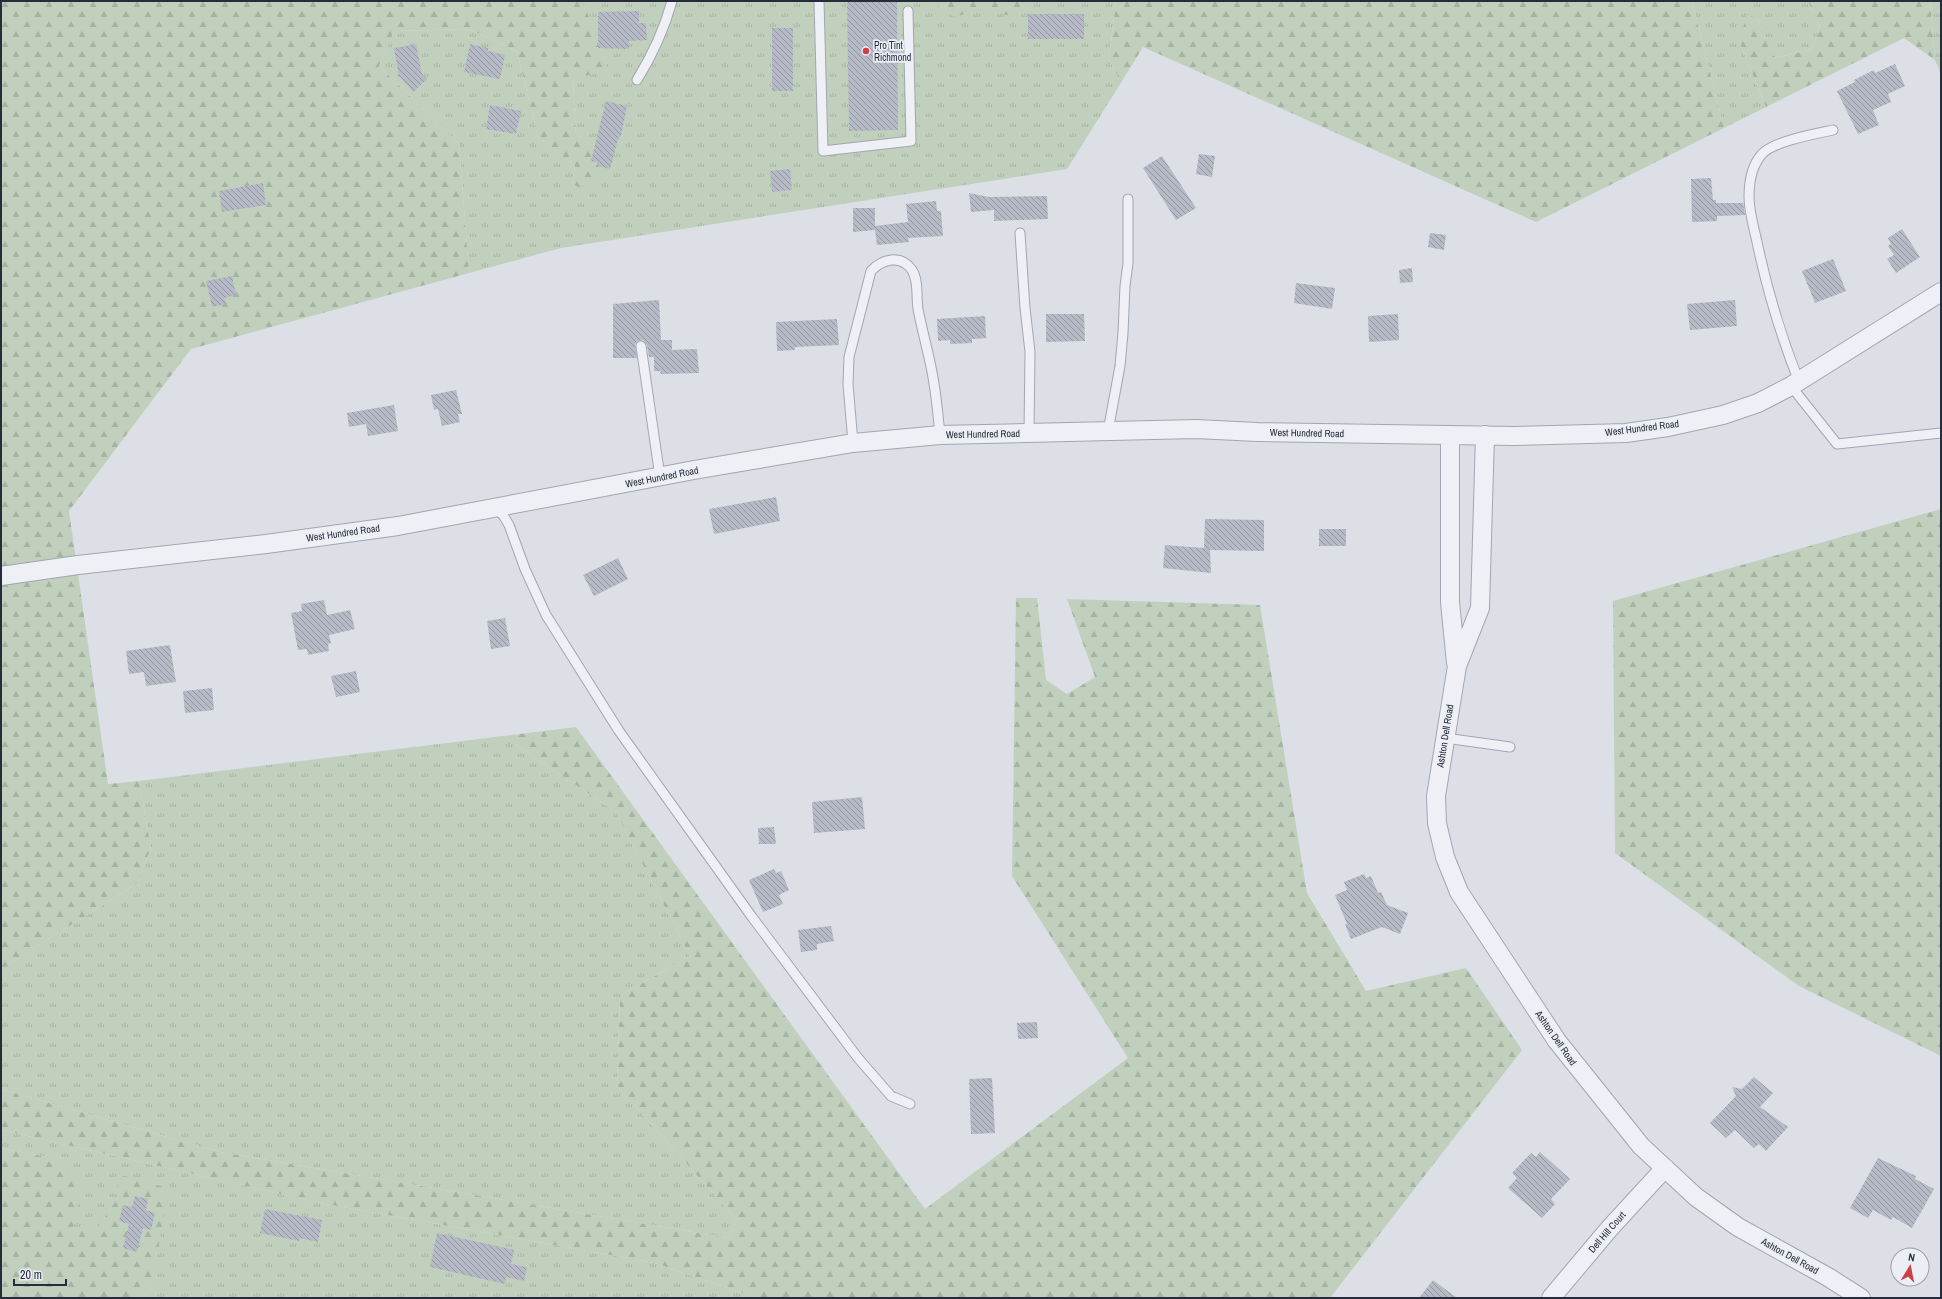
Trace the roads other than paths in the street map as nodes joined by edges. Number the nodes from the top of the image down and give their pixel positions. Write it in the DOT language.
graph roads {
  1 [pos="672,1"];
  2 [pos="819,1"];
  3 [pos="908,11"];
  4 [pos="637,80"];
  5 [pos="1833,130"];
  6 [pos="1128,199"];
  7 [pos="1020,233"];
  8 [pos="1941,292"];
  9 [pos="641,346"];
  10 [pos="1795,384"];
  11 [pos="1108,431"];
  12 [pos="1029,433"];
  13 [pos="1941,433"];
  14 [pos="940,435"];
  15 [pos="1450,435"];
  16 [pos="1485,436"];
  17 [pos="853,443"];
  18 [pos="660,477"];
  19 [pos="495,509"];
  20 [pos="1,576"];
  21 [pos="1457,666"];
  22 [pos="1445,738"];
  23 [pos="1510,747"];
  24 [pos="910,1104"];
  25 [pos="1665,1168"];
  26 [pos="1551,1298"];
  27 [pos="1861,1298"];
  1 -- 4 [label="lane"];
  2 -- 3 [label="lane"];
  5 -- 10 [label="lane"];
  6 -- 11 [label="lane"];
  7 -- 12 [label="lane"];
  8 -- 10 [label="street, West Hundred Road"];
  9 -- 18 [label="lane"];
  10 -- 13 [label="lane"];
  10 -- 16 [label="street, West Hundred Road"];
  11 -- 12 [label="street, West Hundred Road"];
  11 -- 15 [label="street, West Hundred Road"];
  12 -- 14 [label="street, West Hundred Road"];
  14 -- 17 [label="street, West Hundred Road"];
  14 -- 17 [label="lane"];
  15 -- 16 [label="street, West Hundred Road"];
  15 -- 21 [label="street, Ashton Dell Road"];
  16 -- 21 [label="street, Ashton Dell Road"];
  17 -- 18 [label="street, West Hundred Road"];
  18 -- 19 [label="street, West Hundred Road"];
  19 -- 20 [label="street, West Hundred Road"];
  19 -- 24 [label="lane"];
  21 -- 22 [label="street, Ashton Dell Road"];
  22 -- 23 [label="lane"];
  22 -- 25 [label="street, Ashton Dell Road"];
  25 -- 26 [label="street, Dell Hill Court"];
  25 -- 27 [label="street, Ashton Dell Road"];
}
